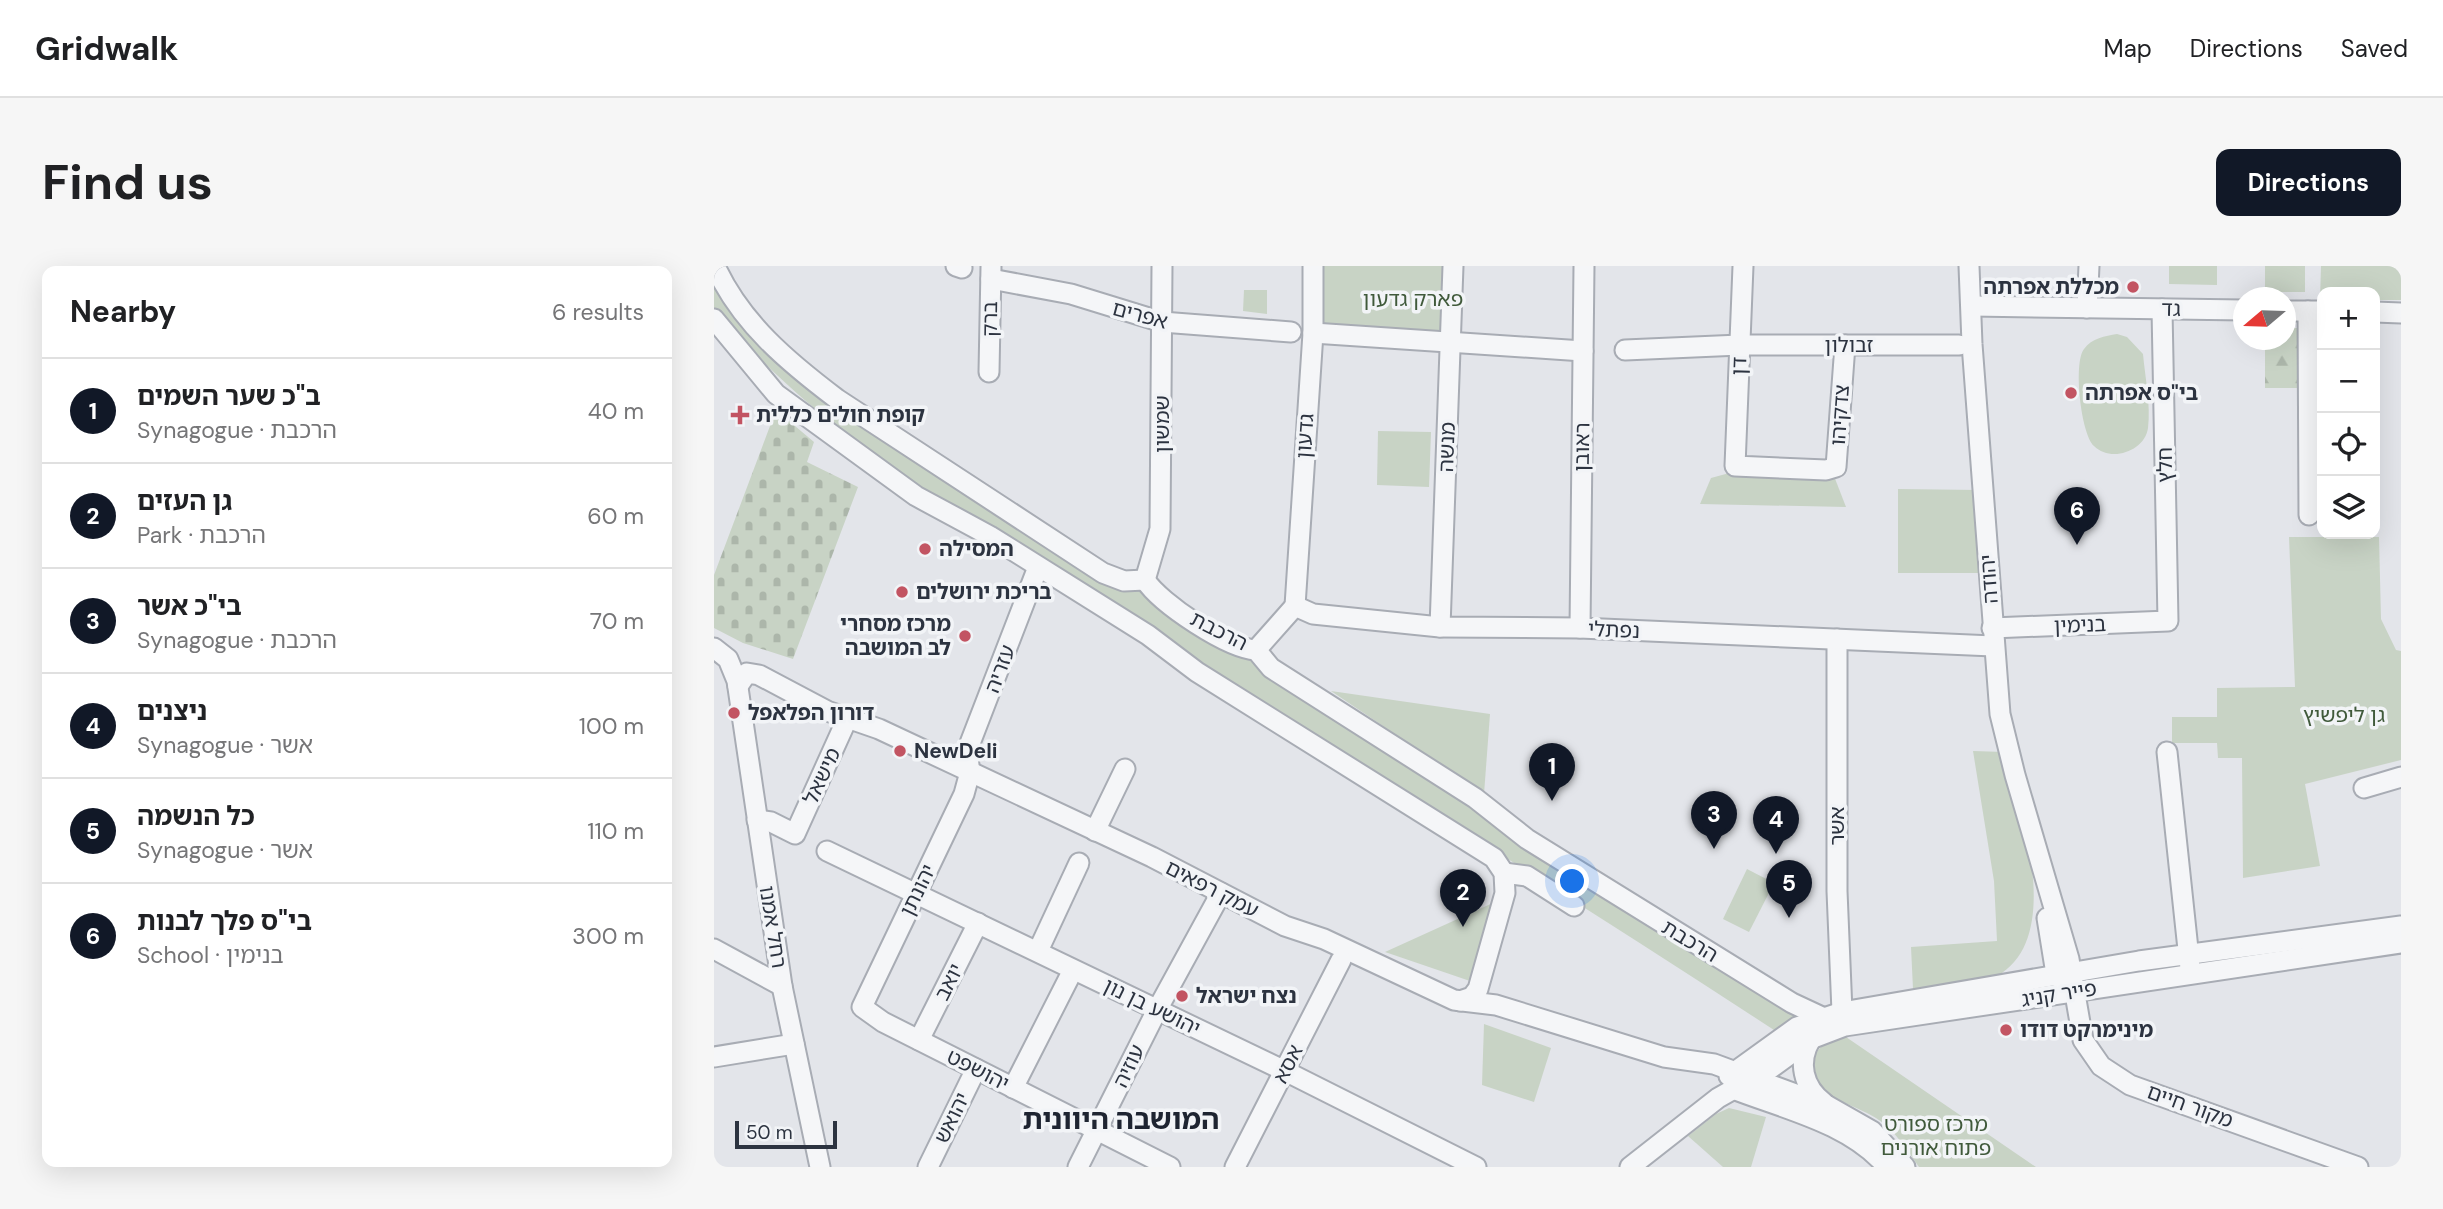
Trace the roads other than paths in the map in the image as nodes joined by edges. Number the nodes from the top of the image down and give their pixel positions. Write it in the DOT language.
graph roads {
  1 [pos="715,266"];
  2 [pos="1162,266"];
  3 [pos="1313,266"];
  4 [pos="1453,266"];
  5 [pos="1584,266"];
  6 [pos="1743,266"];
  7 [pos="1969,266"];
  8 [pos="2088,266"];
  9 [pos="991,272"];
  10 [pos="1972,306"];
  11 [pos="2087,308"];
  12 [pos="2162,309"];
  13 [pos="2233,310"];
  14 [pos="2296,311"];
  15 [pos="2315,311"];
  16 [pos="2380,312"];
  17 [pos="2401,313"];
  18 [pos="714,319"];
  19 [pos="1162,322"];
  20 [pos="1291,332"];
  21 [pos="1312,334"];
  22 [pos="1451,343"];
  23 [pos="1740,345"];
  24 [pos="1845,345"];
  25 [pos="1959,345"];
  26 [pos="1625,350"];
  27 [pos="1583,351"];
  28 [pos="989,372"];
  29 [pos="1735,466"];
  30 [pos="2309,515"];
  31 [pos="1038,567"];
  32 [pos="1145,580"];
  33 [pos="1295,606"];
  34 [pos="2168,621"];
  35 [pos="1440,627"];
  36 [pos="1580,628"];
  37 [pos="1993,637"];
  38 [pos="1837,639"];
  39 [pos="714,648"];
  40 [pos="1256,650"];
  41 [pos="737,686"];
  42 [pos="848,717"];
  43 [pos="2167,752"];
  44 [pos="1125,769"];
  45 [pos="970,772"];
  46 [pos="2401,777"];
  47 [pos="2364,788"];
  48 [pos="757,820"];
  49 [pos="1095,831"];
  50 [pos="827,851"];
  51 [pos="1079,863"];
  52 [pos="1504,873"];
  53 [pos="2047,886"];
  54 [pos="1221,893"];
  55 [pos="916,894"];
  56 [pos="1574,906"];
  57 [pos="978,923"];
  58 [pos="2401,926"];
  59 [pos="2049,934"];
  60 [pos="2401,943"];
  61 [pos="714,949"];
  62 [pos="1038,951"];
  63 [pos="1340,960"];
  64 [pos="2189,964"];
  65 [pos="1073,970"];
  66 [pos="2064,973"];
  67 [pos="2017,980"];
  68 [pos="782,986"];
  69 [pos="2073,992"];
  70 [pos="1460,1001"];
  71 [pos="862,1007"];
  72 [pos="1157,1010"];
  73 [pos="1842,1012"];
  74 [pos="1822,1017"];
  75 [pos="919,1040"];
  76 [pos="1811,1040"];
  77 [pos="794,1044"];
  78 [pos="714,1057"];
  79 [pos="976,1069"];
  80 [pos="1285,1071"];
  81 [pos="1755,1078"];
  82 [pos="1734,1080"];
  83 [pos="1013,1088"];
  84 [pos="1828,1106"];
  85 [pos="1098,1130"];
  86 [pos="820,1167"];
  87 [pos="928,1167"];
  88 [pos="1078,1167"];
  89 [pos="1170,1167"];
  90 [pos="1235,1167"];
  91 [pos="1476,1167"];
  92 [pos="1630,1167"];
  93 [pos="1887,1167"];
  94 [pos="1905,1167"];
  95 [pos="2358,1167"];
  1 -- 32 [label="street"];
  2 -- 19 [label="street, שמשון"];
  3 -- 21 [label="street, גדעון"];
  4 -- 22 [label="street, מנשה"];
  5 -- 27 [label="street, ראובן"];
  6 -- 23 [label="street, דן"];
  7 -- 10 [label="street, יהודה"];
  8 -- 11 [label="street"];
  9 -- 19 [label="street, אפרים"];
  9 -- 28 [label="street, ברק"];
  10 -- 11 [label="street, גד"];
  10 -- 37 [label="street, יהודה"];
  11 -- 12 [label="street, גד"];
  12 -- 13 [label="street, גד"];
  12 -- 34 [label="street, חלץ"];
  14 -- 15 [label="street"];
  15 -- 30 [label="street"];
  16 -- 17 [label="street"];
  18 -- 31 [label="street, הרכבת"];
  19 -- 20 [label="street, אפרים"];
  19 -- 32 [label="street, שמשון"];
  21 -- 22 [label="street"];
  21 -- 33 [label="street, גדעון"];
  22 -- 27 [label="street"];
  22 -- 35 [label="street, מנשה"];
  23 -- 24 [label="street, זבולון"];
  23 -- 26 [label="street"];
  23 -- 29 [label="street, דן"];
  24 -- 25 [label="street, זבולון"];
  24 -- 29 [label="street, צדקיהו"];
  27 -- 36 [label="street, ראובן"];
  31 -- 45 [label="street, עזריה"];
  31 -- 52 [label="street, הרכבת"];
  32 -- 40 [label="street, הרכבת"];
  33 -- 35 [label="street, נפתלי"];
  33 -- 40 [label="street"];
  34 -- 37 [label="street, בנימין"];
  35 -- 36 [label="street, נפתלי"];
  36 -- 38 [label="street, נפתלי"];
  37 -- 38 [label="street, נפתלי"];
  37 -- 53 [label="street, יהודה"];
  38 -- 73 [label="street, אשר"];
  39 -- 41 [label="street"];
  40 -- 74 [label="street, הרכבת"];
  41 -- 42 [label="street, עמק רפאים"];
  41 -- 48 [label="street, רחל אמנו"];
  42 -- 45 [label="street, עמק רפאים"];
  42 -- 48 [label="street, מישאל"];
  43 -- 64 [label="street"];
  44 -- 49 [label="street"];
  45 -- 49 [label="street, עמק רפאים"];
  45 -- 55 [label="street, יהונתן"];
  46 -- 47 [label="street"];
  48 -- 68 [label="street, רחל אמנו"];
  49 -- 54 [label="street, עמק רפאים"];
  50 -- 55 [label="street, יהושע בן נון"];
  51 -- 62 [label="street"];
  52 -- 56 [label="street, הרכבת"];
  52 -- 70 [label="street"];
  53 -- 59 [label="street, יהודה"];
  53 -- 66 [label="street, יהודה"];
  54 -- 70 [label="street, עמק רפאים"];
  54 -- 72 [label="street, עוזיה"];
  55 -- 57 [label="street, יהושע בן נון"];
  55 -- 71 [label="street, יהונתן"];
  57 -- 62 [label="street, יהושע בן נון"];
  57 -- 75 [label="street, יואב"];
  58 -- 64 [label="street, פייר קניג"];
  59 -- 66 [label="street, יהודה"];
  59 -- 67 [label="street"];
  60 -- 64 [label="street, פייר קניג"];
  61 -- 68 [label="street"];
  62 -- 65 [label="street, יהושע בן נון"];
  63 -- 80 [label="street, אסא"];
  64 -- 66 [label="street, פייר קניג"];
  64 -- 69 [label="street, פייר קניג"];
  65 -- 72 [label="street, יהושע בן נון"];
  65 -- 83 [label="street"];
  66 -- 67 [label="street, פייר קניג"];
  66 -- 69 [label="street, יהודה"];
  67 -- 73 [label="street, פייר קניג"];
  68 -- 77 [label="street, רחל אמנו"];
  69 -- 76 [label="street, פייר קניג"];
  69 -- 95 [label="street, מקור חיים"];
  70 -- 82 [label="street, עמק רפאים"];
  71 -- 75 [label="street, יהושפט"];
  72 -- 80 [label="street, יהושע בן נון"];
  72 -- 85 [label="street, עוזיה"];
  73 -- 74 [label="street, פייר קניג"];
  74 -- 82 [label="street, פייר קניג"];
  75 -- 79 [label="street, יהושפט"];
  76 -- 81 [label="street, פייר קניג"];
  76 -- 84 [label="street"];
  77 -- 78 [label="street"];
  77 -- 86 [label="street, רחל אמנו"];
  79 -- 83 [label="street, יהושפט"];
  79 -- 87 [label="street, יהואש"];
  80 -- 90 [label="street, אסא"];
  80 -- 91 [label="street, יהושע בן נון"];
  81 -- 82 [label="street, עמק רפאים"];
  81 -- 84 [label="street, עמק רפאים"];
  82 -- 92 [label="street, פייר קניג"];
  82 -- 93 [label="street"];
  83 -- 85 [label="street, יהושפט"];
  84 -- 94 [label="street, עמק רפאים"];
  85 -- 88 [label="street, עוזיה"];
  85 -- 89 [label="street, יהושפט"];
}
